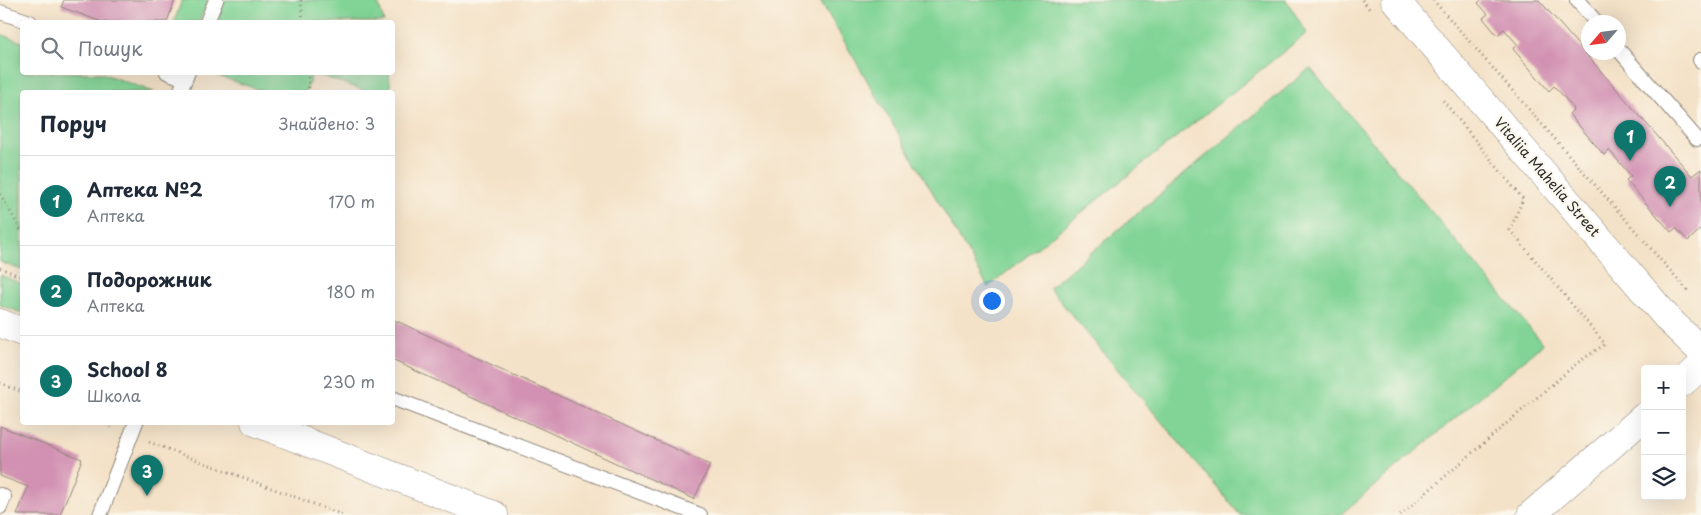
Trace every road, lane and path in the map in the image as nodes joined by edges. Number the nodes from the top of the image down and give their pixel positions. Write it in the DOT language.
graph roads {
  1 [pos="216,0"];
  2 [pos="301,0"];
  3 [pos="1362,0"];
  4 [pos="1433,0"];
  5 [pos="1577,0"];
  6 [pos="1385,8"];
  7 [pos="0,12"];
  8 [pos="1590,15"];
  9 [pos="24,20"];
  10 [pos="208,20"];
  11 [pos="303,20"];
  12 [pos="1626,58"];
  13 [pos="308,75"];
  14 [pos="186,76"];
  15 [pos="181,90"];
  16 [pos="309,90"];
  17 [pos="1436,92"];
  18 [pos="1696,139"];
  19 [pos="0,194"];
  20 [pos="20,229"];
  21 [pos="0,268"];
  22 [pos="20,276"];
  23 [pos="1689,292"];
  24 [pos="0,323"];
  25 [pos="20,331"];
  26 [pos="1701,351"];
  27 [pos="1701,366"];
  28 [pos="1686,379"];
  29 [pos="0,383"];
  30 [pos="20,391"];
  31 [pos="395,399"];
  32 [pos="1641,419"];
  33 [pos="115,425"];
  34 [pos="263,425"];
  35 [pos="133,429"];
  36 [pos="0,495"];
  37 [pos="0,507"];
  38 [pos="100,515"];
  39 [pos="343,515"];
  40 [pos="494,515"];
  41 [pos="700,515"];
  42 [pos="1400,515"];
  43 [pos="1531,515"];
  1 -- 10 [label="lane"];
  2 -- 11 [label="path"];
  3 -- 6 [label="path"];
  4 -- 23 [label="path"];
  5 -- 8 [label="lane"];
  6 -- 26 [label="street, Vitaliia Mahelia Street"];
  7 -- 9 [label="lane"];
  12 -- 18 [label="lane"];
  13 -- 16 [label="path"];
  14 -- 15 [label="lane"];
  17 -- 42 [label="path"];
  19 -- 20 [label="path"];
  21 -- 22 [label="path"];
  24 -- 25 [label="street"];
  27 -- 28 [label="street"];
  29 -- 30 [label="path"];
  31 -- 41 [label="lane"];
  32 -- 43 [label="street"];
  33 -- 35 [label="path"];
  34 -- 40 [label="street"];
  35 -- 38 [label="lane"];
  35 -- 39 [label="path"];
  36 -- 37 [label="lane"];
}
